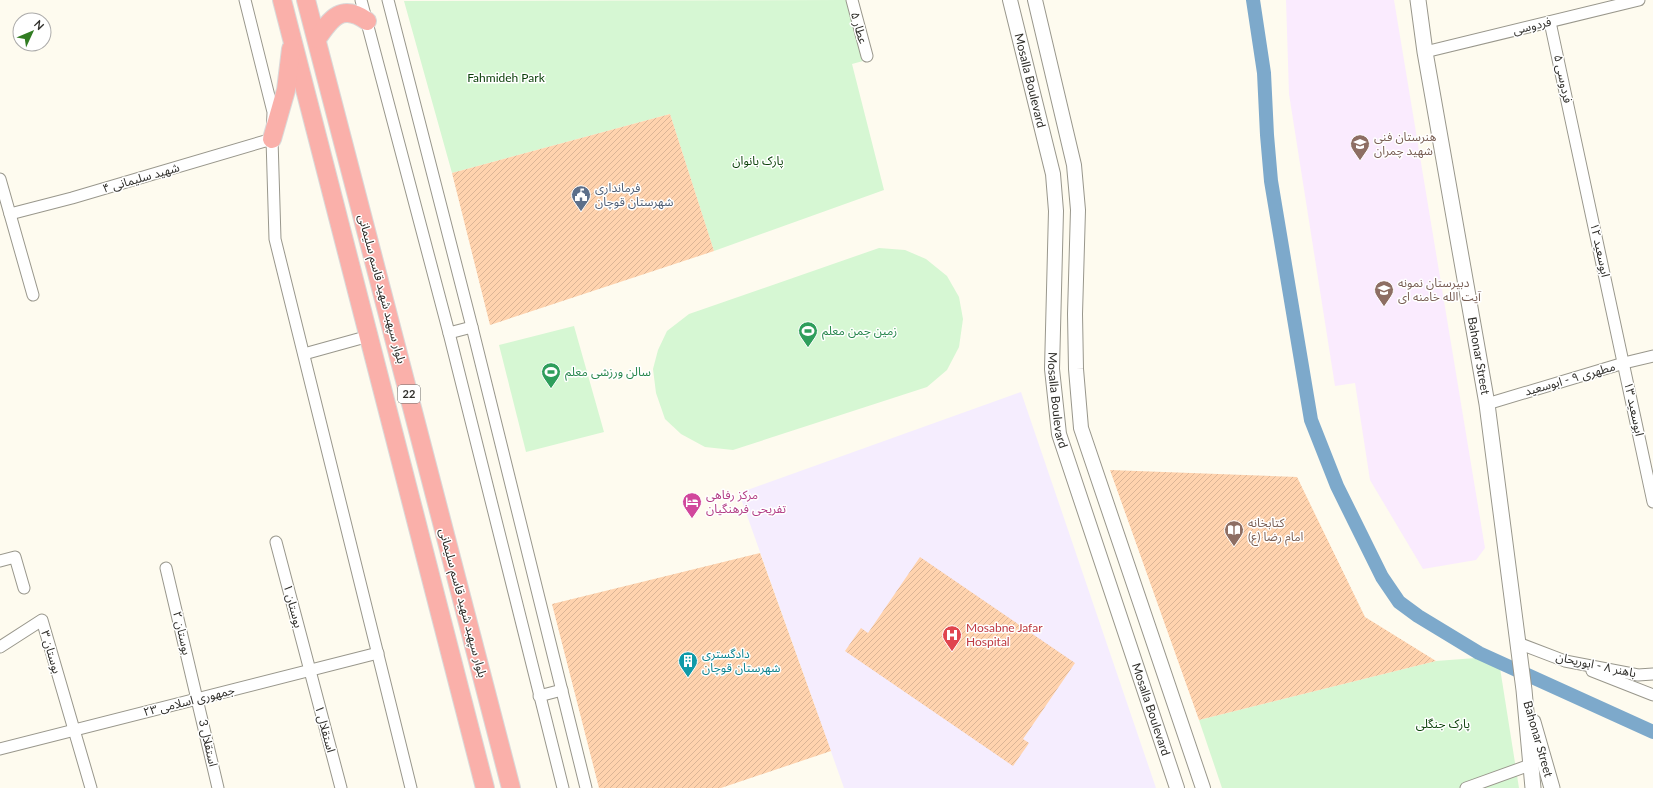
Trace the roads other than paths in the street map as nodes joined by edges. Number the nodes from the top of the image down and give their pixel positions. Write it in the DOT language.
graph roads {
  1 [pos="245,0"];
  2 [pos="282,0"];
  3 [pos="306,0"];
  4 [pos="361,0"];
  5 [pos="388,0"];
  6 [pos="852,0"];
  7 [pos="1010,0"];
  8 [pos="1034,0"];
  9 [pos="1418,0"];
  10 [pos="1639,0"];
  11 [pos="366,21"];
  12 [pos="1550,22"];
  13 [pos="292,38"];
  14 [pos="317,39"];
  15 [pos="1424,52"];
  16 [pos="867,56"];
  17 [pos="1575,136"];
  18 [pos="272,139"];
  19 [pos="0,179"];
  20 [pos="10,214"];
  21 [pos="33,295"];
  22 [pos="472,327"];
  23 [pos="449,333"];
  24 [pos="369,336"];
  25 [pos="304,354"];
  26 [pos="1653,356"];
  27 [pos="1624,363"];
  28 [pos="1486,404"];
  29 [pos="1653,502"];
  30 [pos="276,542"];
  31 [pos="0,561"];
  32 [pos="166,568"];
  33 [pos="24,588"];
  34 [pos="0,647"];
  35 [pos="1519,650"];
  36 [pos="378,653"];
  37 [pos="1565,661"];
  38 [pos="310,670"];
  39 [pos="1653,674"];
  40 [pos="562,690"];
  41 [pos="1524,690"];
  42 [pos="1653,694"];
  43 [pos="540,696"];
  44 [pos="197,698"];
  45 [pos="74,731"];
  46 [pos="0,749"];
  47 [pos="1530,765"];
  48 [pos="91,788"];
  49 [pos="218,788"];
  50 [pos="341,788"];
  51 [pos="412,788"];
  52 [pos="485,788"];
  53 [pos="511,788"];
  54 [pos="563,788"];
  55 [pos="586,788"];
  56 [pos="1177,788"];
  57 [pos="1203,788"];
  58 [pos="1466,788"];
  59 [pos="1533,788"];
  60 [pos="1552,788"];
  1 -- 18 [label="street"];
  2 -- 13 [label="highway, بلوار سپهبد شهید قاسم سلیمانی / 22"];
  3 -- 14 [label="highway, بلوار سپهبد شهید قاسم سلیمانی / 22"];
  4 -- 11 [label="street"];
  5 -- 22 [label="street"];
  6 -- 16 [label="street, عطار ۵"];
  7 -- 56 [label="street, Mosalla Boulevard"];
  8 -- 57 [label="street, Mosalla Boulevard"];
  9 -- 15 [label="main road, Bahonar Street"];
  10 -- 12 [label="street, فردوسی"];
  11 -- 14 [label="highway"];
  11 -- 23 [label="street"];
  12 -- 15 [label="street, فردوسی"];
  12 -- 17 [label="street, فردوسی ۵"];
  13 -- 18 [label="highway"];
  13 -- 24 [label="highway, بلوار سپهبد شهید قاسم سلیمانی / 22"];
  14 -- 53 [label="highway, بلوار سپهبد شهید قاسم سلیمانی / 22"];
  15 -- 28 [label="main road, Bahonar Street"];
  17 -- 27 [label="street, ابوسعید ۱۲"];
  18 -- 20 [label="street, شهید سلیمانی ۴"];
  18 -- 25 [label="street"];
  19 -- 20 [label="street"];
  20 -- 21 [label="street"];
  22 -- 23 [label="street"];
  22 -- 40 [label="street"];
  23 -- 43 [label="street"];
  24 -- 25 [label="street"];
  24 -- 52 [label="highway, بلوار سپهبد شهید قاسم سلیمانی / 22"];
  25 -- 36 [label="street"];
  26 -- 27 [label="street, مطهری ۹ - ابوسعید"];
  27 -- 28 [label="street, مطهری ۹ - ابوسعید"];
  27 -- 29 [label="street, ابوسعید ۱۳"];
  28 -- 35 [label="main road, Bahonar Street"];
  30 -- 38 [label="street, بوستان ۱"];
  31 -- 33 [label="street"];
  32 -- 44 [label="street, بوستان ۲"];
  34 -- 45 [label="street, بوستان ۳"];
  35 -- 37 [label="street, باهنر ۸ - ابوریحان"];
  35 -- 41 [label="main road, Bahonar Street"];
  36 -- 38 [label="street, جمهوری اسلامی ۲۳"];
  36 -- 51 [label="street"];
  37 -- 39 [label="street, باهنر ۸ - ابوریحان"];
  37 -- 42 [label="street"];
  38 -- 44 [label="street, جمهوری اسلامی ۲۳"];
  38 -- 50 [label="street, استقلال ۱"];
  40 -- 43 [label="street"];
  40 -- 55 [label="street"];
  41 -- 47 [label="main road, Bahonar Street"];
  41 -- 60 [label="main road, Bahonar Street"];
  43 -- 54 [label="street"];
  44 -- 45 [label="street, جمهوری اسلامی ۲۳"];
  44 -- 49 [label="street, استقلال 3"];
  45 -- 46 [label="street, جمهوری اسلامی ۲۳"];
  45 -- 48 [label="street"];
  47 -- 58 [label="street"];
  47 -- 59 [label="main road, Bahonar Street"];
}
